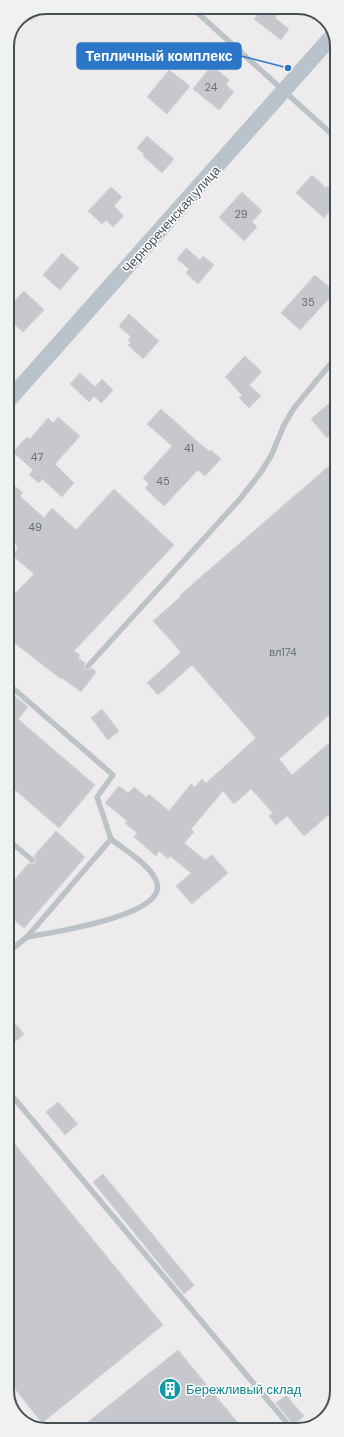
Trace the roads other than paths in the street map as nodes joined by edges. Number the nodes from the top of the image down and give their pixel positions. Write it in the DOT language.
graph roads {
  1 [pos="199,14"];
  2 [pos="329,40"];
  3 [pos="284,90"];
  4 [pos="330,132"];
  5 [pos="330,364"];
  6 [pos="14,394"];
  7 [pos="88,666"];
  8 [pos="14,689"];
  9 [pos="111,839"];
  10 [pos="14,845"];
  11 [pos="32,860"];
  12 [pos="27,937"];
  13 [pos="14,948"];
  14 [pos="14,1098"];
  15 [pos="287,1423"];
  1 -- 3 [label="lane"];
  2 -- 3 [label="street, Чернореченская улица"];
  3 -- 4 [label="lane"];
  3 -- 6 [label="street, Чернореченская улица"];
  5 -- 7 [label="lane"];
  8 -- 9 [label="lane"];
  9 -- 12 [label="lane"];
  9 -- 12 [label="lane"];
  10 -- 11 [label="lane"];
  12 -- 13 [label="lane"];
  14 -- 15 [label="lane"];
}
